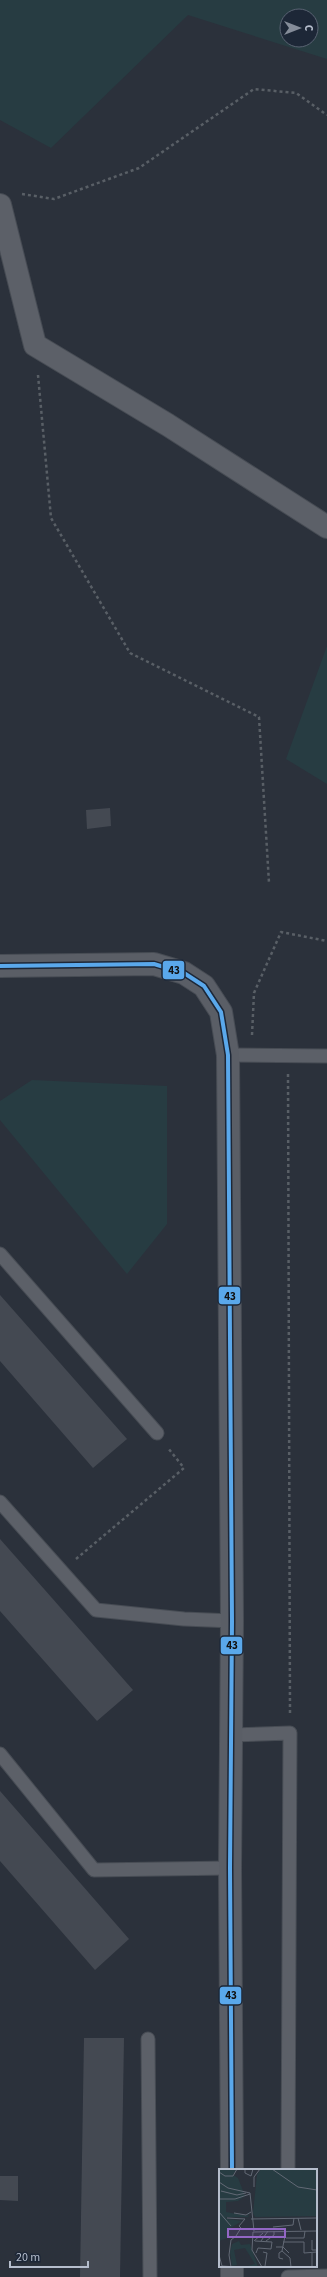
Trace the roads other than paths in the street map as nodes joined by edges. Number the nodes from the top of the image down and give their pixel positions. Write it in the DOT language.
graph roads {
  1 [pos="8,199"];
  2 [pos="327,527"];
  3 [pos="0,966"];
  4 [pos="228,1055"];
  5 [pos="327,1056"];
  6 [pos="0,1254"];
  7 [pos="157,1434"];
  8 [pos="0,1502"];
  9 [pos="232,1621"];
  10 [pos="232,1735"];
  11 [pos="0,1754"];
  12 [pos="230,1868"];
  13 [pos="148,2039"];
  14 [pos="232,2169"];
  15 [pos="288,2169"];
  16 [pos="327,2276"];
  17 [pos="150,2277"];
  18 [pos="288,2277"];
  1 -- 2 [label="street"];
  3 -- 4 [label="street"];
  4 -- 5 [label="lane"];
  4 -- 9 [label="street"];
  6 -- 7 [label="lane"];
  8 -- 9 [label="lane"];
  9 -- 10 [label="street"];
  10 -- 12 [label="street"];
  10 -- 15 [label="lane"];
  11 -- 12 [label="lane"];
  12 -- 14 [label="street"];
  13 -- 17 [label="lane"];
  16 -- 18 [label="lane"];
}
